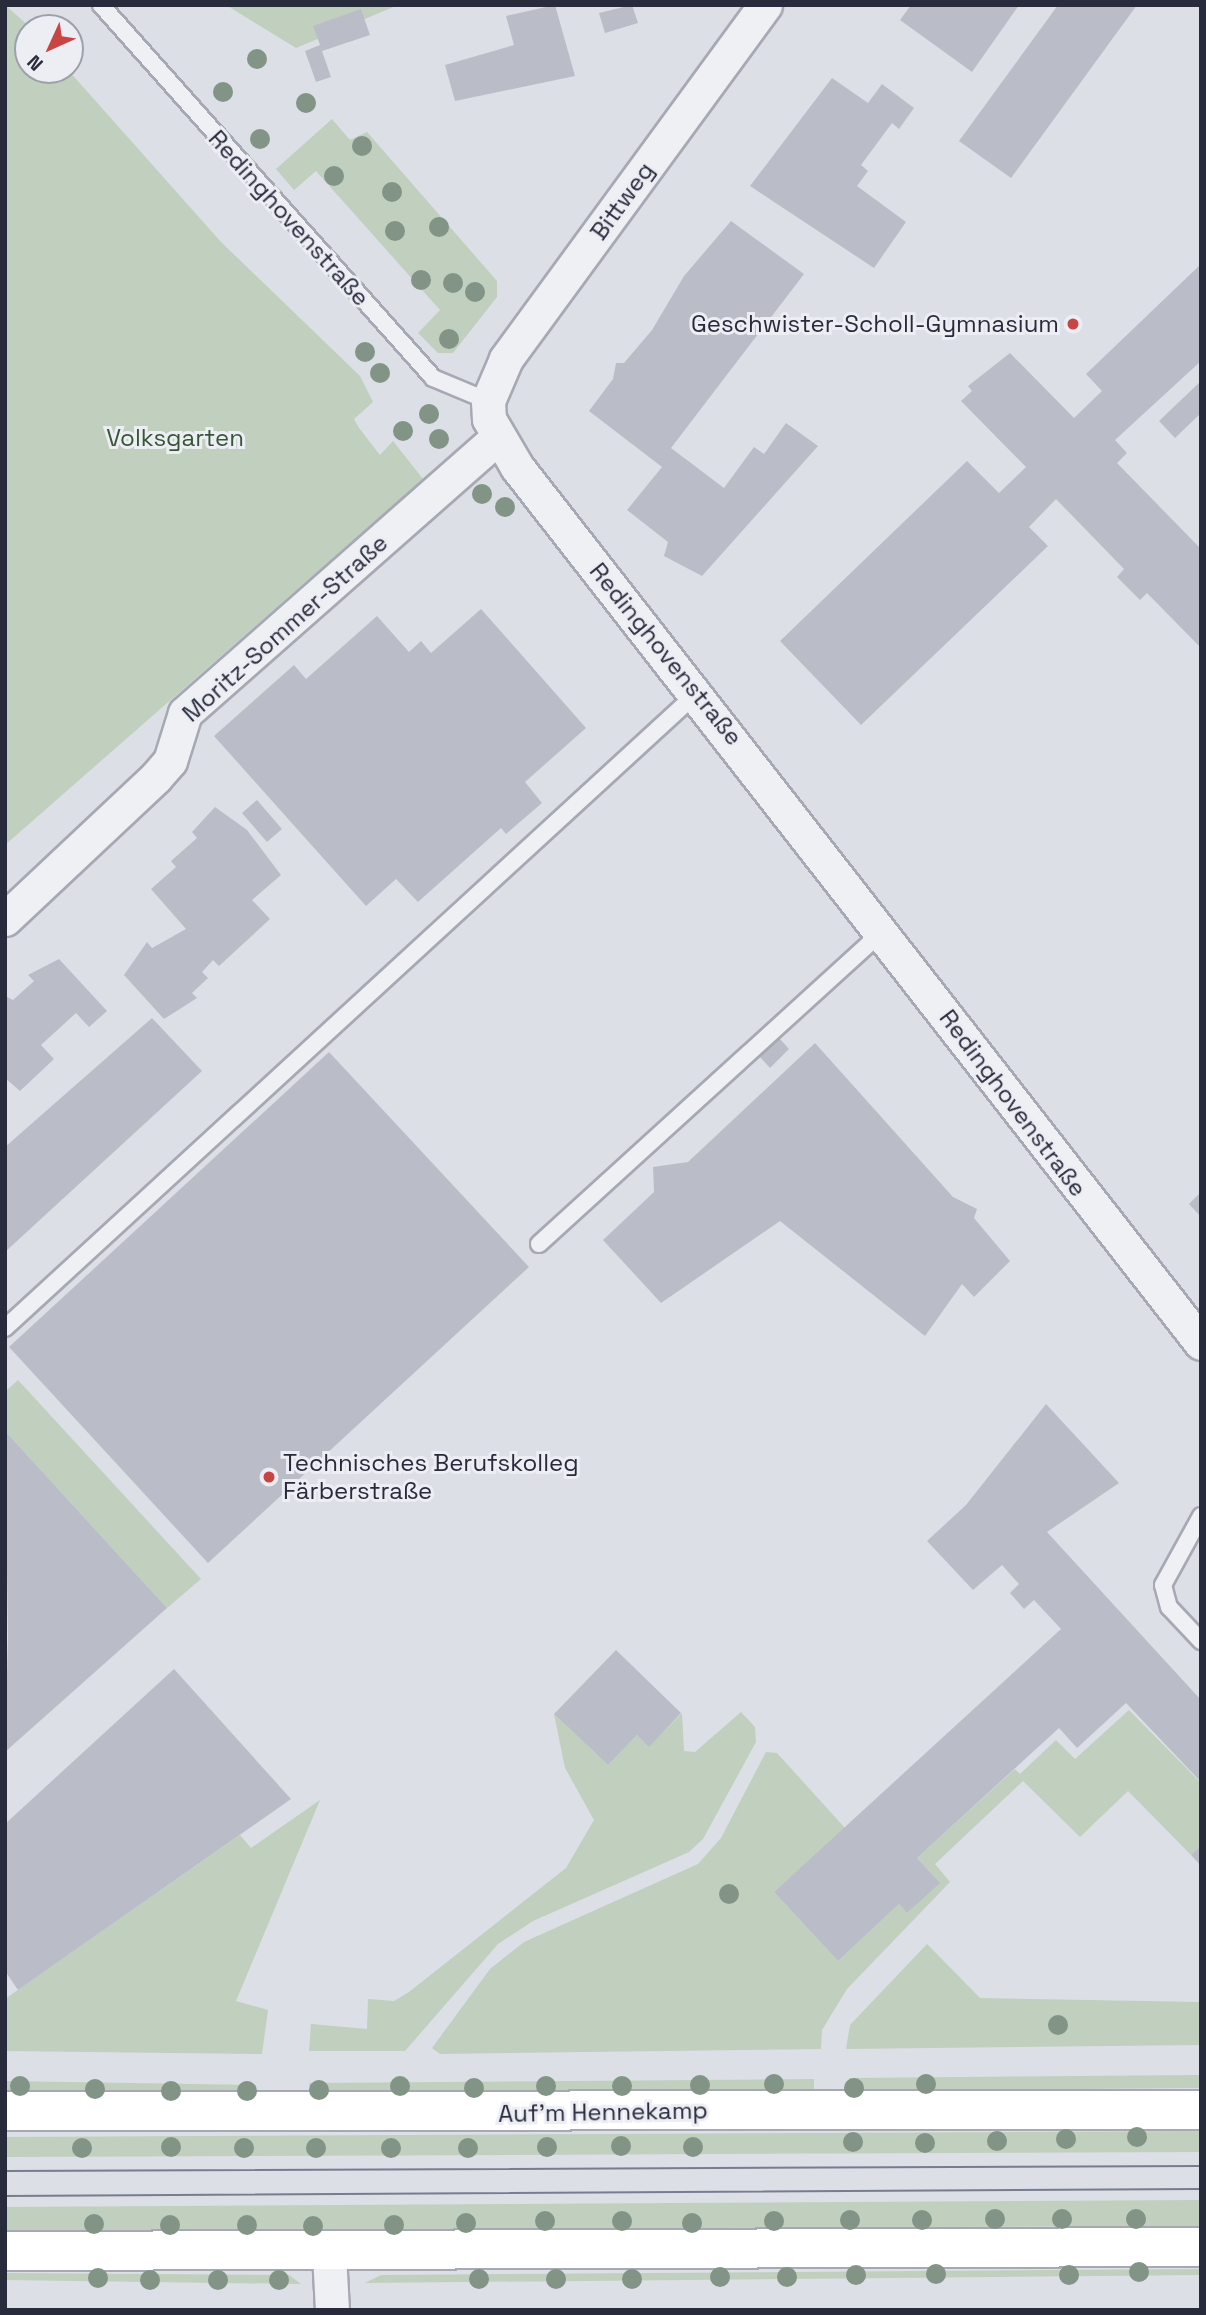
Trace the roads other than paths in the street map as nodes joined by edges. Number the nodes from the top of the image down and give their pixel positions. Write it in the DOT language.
graph roads {
  1 [pos="101,5"];
  2 [pos="765,5"];
  3 [pos="488,401"];
  4 [pos="496,439"];
  5 [pos="697,693"];
  6 [pos="5,919"];
  7 [pos="882,932"];
  8 [pos="539,1244"];
  9 [pos="5,1328"];
  10 [pos="1201,1343"];
  11 [pos="1201,1516"];
  12 [pos="1201,1641"];
  13 [pos="1201,2110"];
  14 [pos="5,2111"];
  15 [pos="1201,2247"];
  16 [pos="5,2252"];
  17 [pos="329,2253"];
  18 [pos="332,2310"];
  1 -- 3 [label="lane, Redinghovenstraße"];
  2 -- 3 [label="street, Bittweg"];
  3 -- 4 [label="street, Redinghovenstraße"];
  4 -- 5 [label="street, Redinghovenstraße"];
  4 -- 6 [label="street, Moritz-Sommer-Straße"];
  5 -- 7 [label="street, Redinghovenstraße"];
  5 -- 9 [label="lane"];
  7 -- 8 [label="lane"];
  7 -- 10 [label="street, Redinghovenstraße"];
  11 -- 12 [label="lane"];
  13 -- 14 [label="main road, Auf'm Hennekamp"];
  15 -- 17 [label="main road"];
  16 -- 17 [label="main road"];
  17 -- 18 [label="street"];
}
